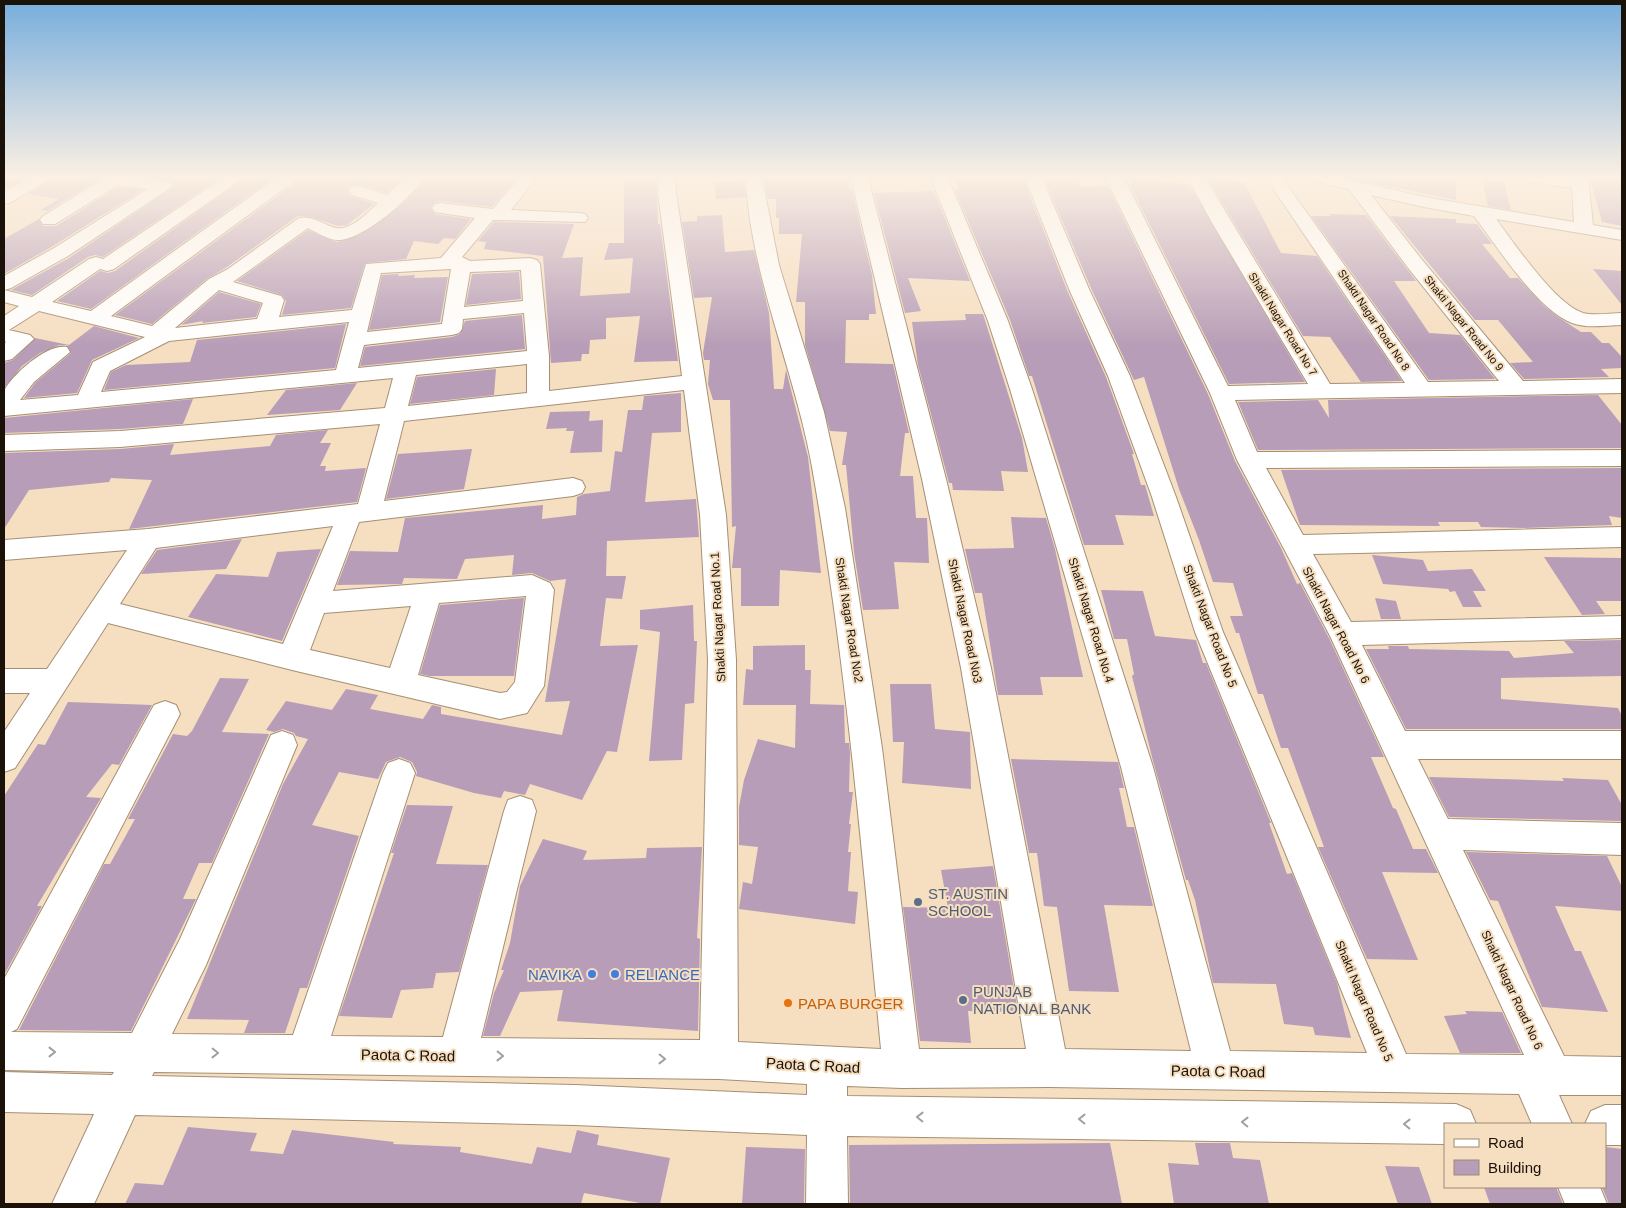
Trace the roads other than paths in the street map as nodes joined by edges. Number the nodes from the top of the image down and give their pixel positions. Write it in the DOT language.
graph roads {
  1 [pos="88,234"];
  2 [pos="147,234"];
  3 [pos="209,234"];
  4 [pos="288,234"];
  5 [pos="346,234"];
  6 [pos="478,234"];
  7 [pos="672,234"];
  8 [pos="764,234"];
  9 [pos="874,234"];
  10 [pos="963,234"];
  11 [pos="1057,234"];
  12 [pos="1143,234"];
  13 [pos="1228,234"];
  14 [pos="1313,234"];
  15 [pos="1392,234"];
  16 [pos="1499,234"];
  17 [pos="1614,234"];
  18 [pos="1622,250"];
  19 [pos="368,255"];
  20 [pos="454,266"];
  21 [pos="216,283"];
  22 [pos="4,284"];
  23 [pos="4,296"];
  24 [pos="36,303"];
  25 [pos="534,306"];
  26 [pos="360,315"];
  27 [pos="96,317"];
  28 [pos="1622,319"];
  29 [pos="452,321"];
  30 [pos="266,324"];
  31 [pos="4,325"];
  32 [pos="160,334"];
  33 [pos="4,335"];
  34 [pos="354,340"];
  35 [pos="59,352"];
  36 [pos="4,354"];
  37 [pos="538,356"];
  38 [pos="452,365"];
  39 [pos="406,370"];
  40 [pos="345,376"];
  41 [pos="694,382"];
  42 [pos="1622,386"];
  43 [pos="1517,388"];
  44 [pos="1421,389"];
  45 [pos="1324,392"];
  46 [pos="1221,393"];
  47 [pos="538,399"];
  48 [pos="86,401"];
  49 [pos="259,406"];
  50 [pos="4,407"];
  51 [pos="396,416"];
  52 [pos="4,443"];
  53 [pos="1622,458"];
  54 [pos="1249,460"];
  55 [pos="573,487"];
  56 [pos="359,512"];
  57 [pos="1622,537"];
  58 [pos="148,539"];
  59 [pos="1294,545"];
  60 [pos="4,550"];
  61 [pos="430,593"];
  62 [pos="314,604"];
  63 [pos="102,610"];
  64 [pos="1622,627"];
  65 [pos="1343,634"];
  66 [pos="292,658"];
  67 [pos="4,680"];
  68 [pos="56,681"];
  69 [pos="400,684"];
  70 [pos="165,714"];
  71 [pos="282,744"];
  72 [pos="1397,745"];
  73 [pos="1622,746"];
  74 [pos="4,758"];
  75 [pos="399,774"];
  76 [pos="520,811"];
  77 [pos="1439,834"];
  78 [pos="1622,839"];
  79 [pos="4,1016"];
  80 [pos="4,1051"];
  81 [pos="142,1052"];
  82 [pos="306,1054"];
  83 [pos="458,1055"];
  84 [pos="719,1060"];
  85 [pos="827,1066"];
  86 [pos="1049,1068"];
  87 [pos="902,1069"];
  88 [pos="1216,1072"];
  89 [pos="1394,1072"];
  90 [pos="1542,1075"];
  91 [pos="1622,1076"];
  92 [pos="4,1092"];
  93 [pos="123,1094"];
  94 [pos="828,1116"];
  95 [pos="1552,1123"];
  96 [pos="1444,1124"];
  97 [pos="1606,1125"];
  98 [pos="1622,1125"];
  99 [pos="1579,1188"];
  100 [pos="73,1204"];
  101 [pos="827,1204"];
  102 [pos="1586,1204"];
  1 -- 22 [label="street"];
  2 -- 24 [label="street"];
  3 -- 27 [label="street"];
  4 -- 21 [label="street"];
  5 -- 19 [label="street"];
  6 -- 20 [label="street"];
  7 -- 41 [label="street, Shakti Nagar Road No.1"];
  8 -- 87 [label="street, Shakti Nagar Road No2"];
  9 -- 86 [label="street, Shakti Nagar Road No3"];
  10 -- 88 [label="street, Shakti Nagar Road No.4"];
  11 -- 89 [label="street, Shakti Nagar Road No 5"];
  12 -- 46 [label="street, Shakti Nagar Road No 6"];
  13 -- 45 [label="street, Shakti Nagar Road No 7"];
  14 -- 44 [label="street, Shakti Nagar Road No 8"];
  15 -- 43 [label="street, Shakti Nagar Road No 9"];
  16 -- 28 [label="street"];
  17 -- 18 [label="street"];
  19 -- 20 [label="street"];
  19 -- 26 [label="street"];
  20 -- 25 [label="street"];
  20 -- 29 [label="street"];
  21 -- 30 [label="street"];
  21 -- 32 [label="street"];
  23 -- 24 [label="street"];
  24 -- 27 [label="street"];
  24 -- 31 [label="street"];
  25 -- 29 [label="street"];
  25 -- 37 [label="street"];
  26 -- 30 [label="street"];
  26 -- 34 [label="street"];
  27 -- 32 [label="street"];
  29 -- 34 [label="street"];
  29 -- 38 [label="street"];
  30 -- 32 [label="street"];
  32 -- 48 [label="street"];
  33 -- 36 [label="street"];
  34 -- 40 [label="street"];
  35 -- 50 [label="street"];
  37 -- 38 [label="street"];
  37 -- 47 [label="street"];
  38 -- 39 [label="street"];
  39 -- 40 [label="street"];
  39 -- 51 [label="street"];
  40 -- 49 [label="street"];
  41 -- 47 [label="street"];
  41 -- 84 [label="street, Shakti Nagar Road No.1"];
  42 -- 43 [label="street"];
  43 -- 44 [label="street"];
  44 -- 45 [label="street"];
  45 -- 46 [label="street"];
  46 -- 54 [label="street, Shakti Nagar Road No 6"];
  47 -- 51 [label="street"];
  48 -- 49 [label="street"];
  48 -- 50 [label="street"];
  49 -- 51 [label="street"];
  49 -- 52 [label="street"];
  51 -- 56 [label="street"];
  53 -- 54 [label="street"];
  54 -- 59 [label="street, Shakti Nagar Road No 6"];
  55 -- 56 [label="street"];
  56 -- 58 [label="street"];
  56 -- 62 [label="street"];
  57 -- 59 [label="street"];
  58 -- 60 [label="street"];
  58 -- 63 [label="street"];
  59 -- 65 [label="street, Shakti Nagar Road No 6"];
  61 -- 62 [label="street"];
  61 -- 69 [label="street"];
  61 -- 69 [label="street"];
  62 -- 66 [label="street"];
  63 -- 66 [label="street"];
  63 -- 68 [label="street"];
  64 -- 65 [label="street"];
  65 -- 72 [label="street, Shakti Nagar Road No 6"];
  66 -- 69 [label="street"];
  67 -- 68 [label="street"];
  68 -- 74 [label="street"];
  70 -- 79 [label="street"];
  71 -- 81 [label="street"];
  72 -- 73 [label="street"];
  72 -- 77 [label="street, Shakti Nagar Road No 6"];
  75 -- 82 [label="street"];
  76 -- 83 [label="street"];
  77 -- 78 [label="street"];
  77 -- 90 [label="street, Shakti Nagar Road No 6"];
  80 -- 81 [label="street, Paota C Road, one-way"];
  81 -- 82 [label="street, Paota C Road, one-way"];
  81 -- 93 [label="street"];
  82 -- 83 [label="street, Paota C Road"];
  83 -- 84 [label="street, Paota C Road, one-way"];
  84 -- 85 [label="street, Paota C Road"];
  85 -- 87 [label="street, Paota C Road"];
  85 -- 94 [label="street"];
  86 -- 87 [label="street, Paota C Road"];
  86 -- 88 [label="street, Paota C Road"];
  88 -- 89 [label="street, Paota C Road"];
  89 -- 90 [label="street, Paota C Road"];
  90 -- 91 [label="street, Paota C Road"];
  90 -- 95 [label="street, Shakti Nagar Road No 6"];
  92 -- 93 [label="street"];
  93 -- 94 [label="street"];
  93 -- 100 [label="street"];
  96 -- 94 [label="street, one-way"];
  94 -- 101 [label="street"];
  97 -- 98 [label="street"];
  99 -- 102 [label="street"];
}
